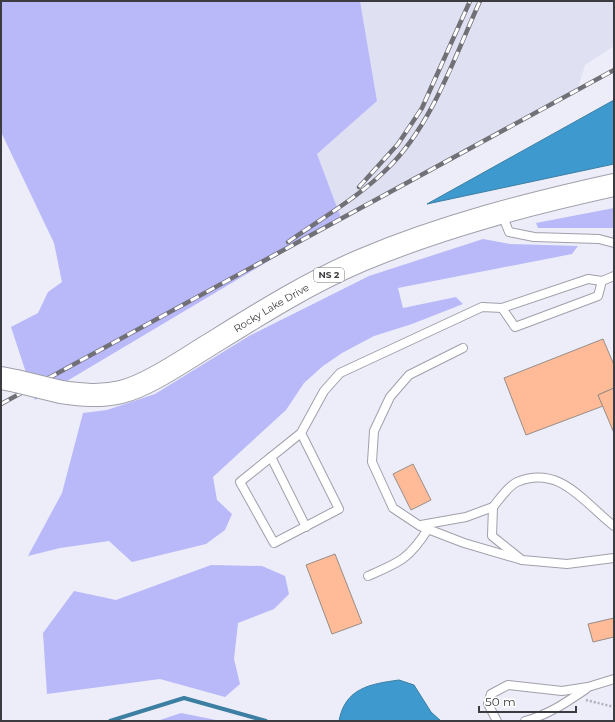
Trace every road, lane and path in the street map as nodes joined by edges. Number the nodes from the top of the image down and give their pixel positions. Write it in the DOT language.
graph roads {
  1 [pos="614,185"];
  2 [pos="502,213"];
  3 [pos="614,243"];
  4 [pos="614,276"];
  5 [pos="602,281"];
  6 [pos="502,308"];
  7 [pos="463,348"];
  8 [pos="9,379"];
  9 [pos="301,433"];
  10 [pos="271,457"];
  11 [pos="493,507"];
  12 [pos="614,526"];
  13 [pos="306,527"];
  14 [pos="424,527"];
  15 [pos="614,558"];
  16 [pos="522,560"];
  17 [pos="368,576"];
  18 [pos="614,679"];
  19 [pos="588,687"];
  20 [pos="574,697"];
  21 [pos="614,707"];
  22 [pos="497,721"];
  23 [pos="525,721"];
  1 -- 2 [label="main road, Rocky Lake Drive / NS 2"];
  2 -- 3 [label="lane"];
  2 -- 8 [label="main road, Rocky Lake Drive / NS 2, bridge"];
  4 -- 5 [label="lane"];
  5 -- 6 [label="lane"];
  5 -- 6 [label="lane"];
  6 -- 9 [label="lane"];
  7 -- 14 [label="lane"];
  9 -- 10 [label="lane"];
  9 -- 13 [label="lane"];
  10 -- 13 [label="lane"];
  10 -- 13 [label="lane"];
  11 -- 12 [label="lane"];
  11 -- 14 [label="lane"];
  11 -- 16 [label="lane"];
  14 -- 16 [label="lane"];
  14 -- 17 [label="lane"];
  15 -- 16 [label="lane"];
  18 -- 19 [label="lane"];
  19 -- 20 [label="lane"];
  19 -- 22 [label="lane"];
  20 -- 21 [label="path"];
  20 -- 23 [label="lane"];
}
